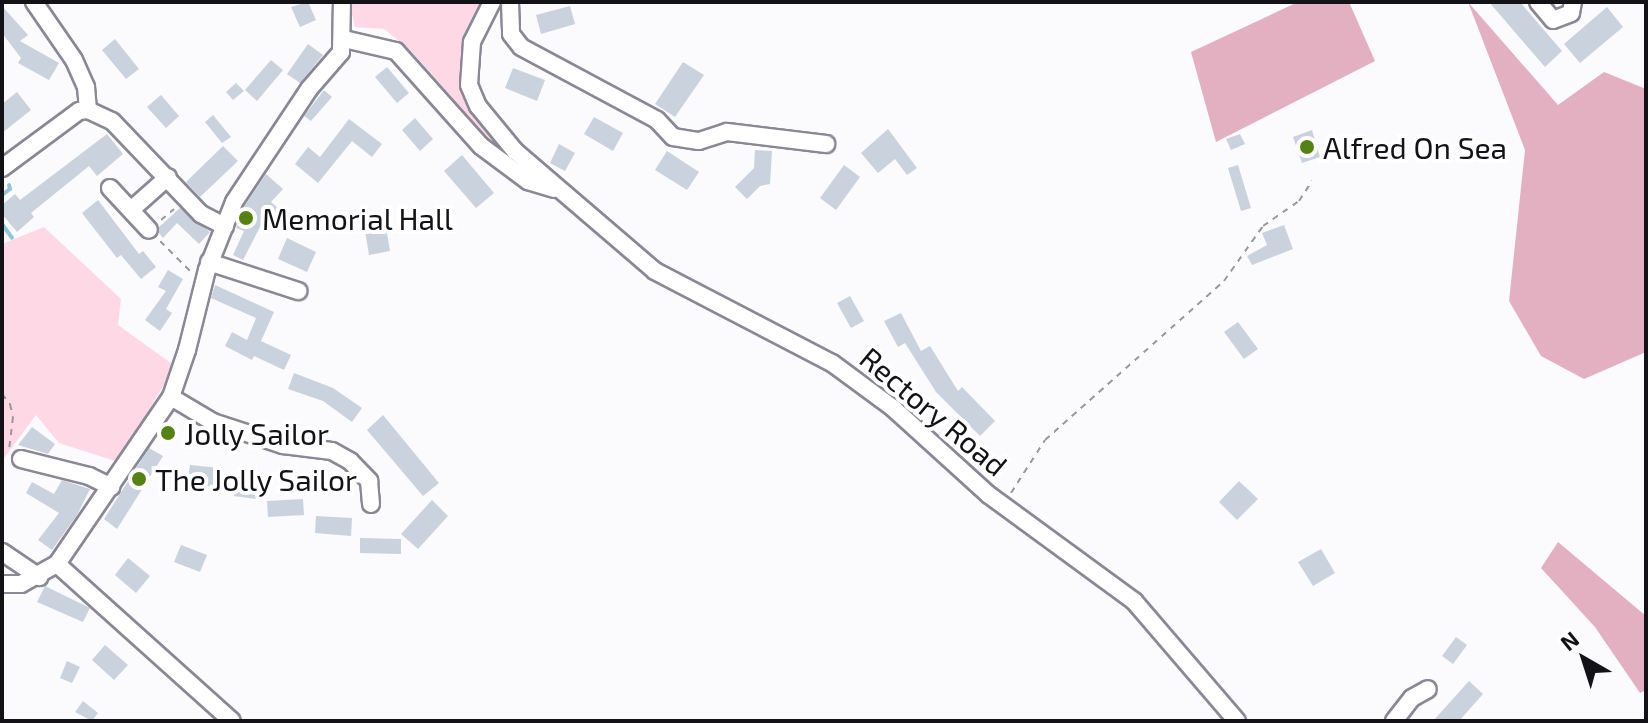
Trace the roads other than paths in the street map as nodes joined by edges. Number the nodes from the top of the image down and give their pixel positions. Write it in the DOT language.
graph roads {
  1 [pos="34,2"];
  2 [pos="342,2"];
  3 [pos="492,2"];
  4 [pos="510,2"];
  5 [pos="1538,2"];
  6 [pos="1573,2"];
  7 [pos="344,39"];
  8 [pos="88,110"];
  9 [pos="826,144"];
  10 [pos="2,168"];
  11 [pos="168,177"];
  12 [pos="110,188"];
  13 [pos="559,191"];
  14 [pos="132,209"];
  15 [pos="225,226"];
  16 [pos="149,230"];
  17 [pos="207,270"];
  18 [pos="298,291"];
  19 [pos="171,397"];
  20 [pos="21,459"];
  21 [pos="112,487"];
  22 [pos="371,504"];
  23 [pos="2,552"];
  24 [pos="57,564"];
  25 [pos="39,577"];
  26 [pos="2,584"];
  27 [pos="1428,689"];
  28 [pos="232,721"];
  29 [pos="1237,721"];
  30 [pos="1394,721"];
  1 -- 8 [label="street"];
  2 -- 7 [label="street"];
  3 -- 13 [label="street, Rectory Road"];
  4 -- 9 [label="street"];
  5 -- 6 [label="street"];
  7 -- 13 [label="street"];
  7 -- 15 [label="street"];
  8 -- 10 [label="street"];
  8 -- 11 [label="street"];
  11 -- 14 [label="street"];
  11 -- 15 [label="street"];
  12 -- 14 [label="street"];
  13 -- 29 [label="street, Rectory Road"];
  14 -- 16 [label="street"];
  15 -- 17 [label="street"];
  17 -- 18 [label="street"];
  17 -- 19 [label="street"];
  19 -- 21 [label="street"];
  19 -- 22 [label="street"];
  20 -- 21 [label="street"];
  21 -- 24 [label="street"];
  23 -- 25 [label="street"];
  24 -- 25 [label="street"];
  24 -- 28 [label="street"];
  25 -- 26 [label="street"];
  27 -- 30 [label="street"];
}
